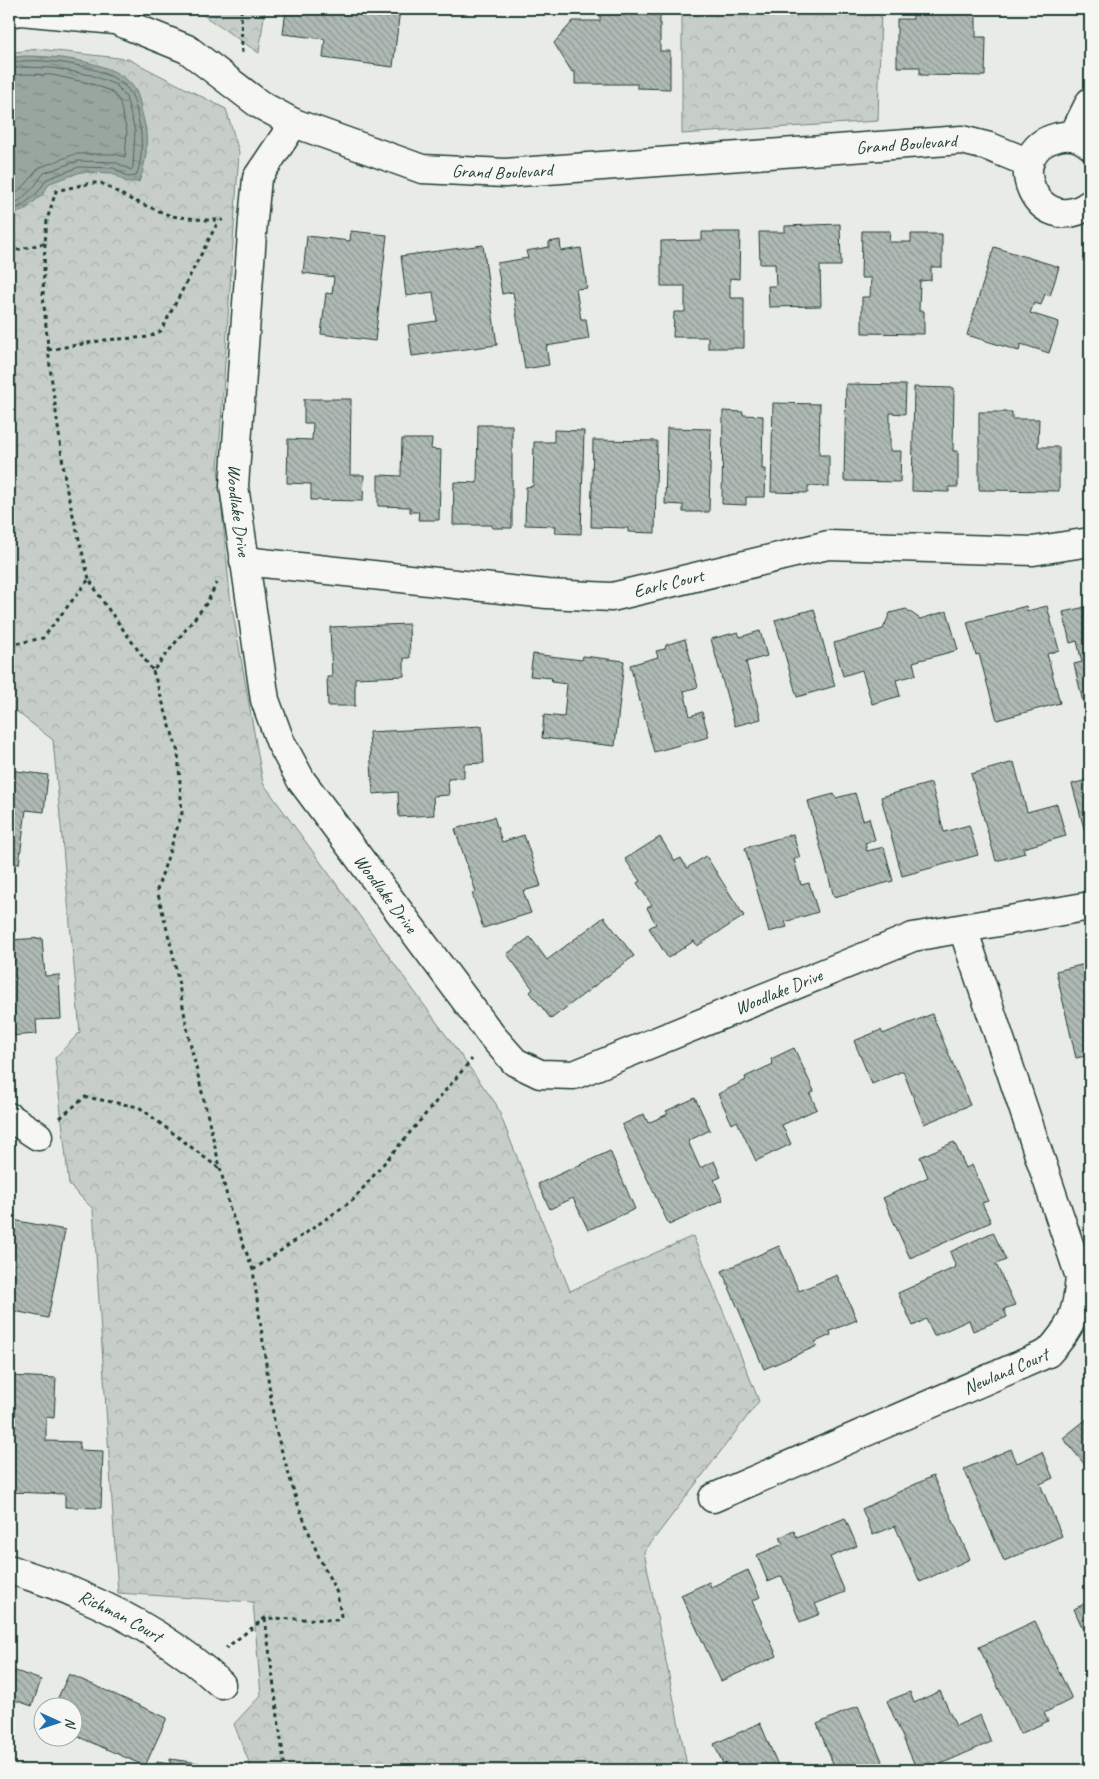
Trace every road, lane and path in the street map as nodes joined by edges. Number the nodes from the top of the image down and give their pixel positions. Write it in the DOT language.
graph roads {
  1 [pos="9,13"];
  2 [pos="1090,102"];
  3 [pos="294,123"];
  4 [pos="1082,140"];
  5 [pos="1029,163"];
  6 [pos="1090,204"];
  7 [pos="219,220"];
  8 [pos="252,220"];
  9 [pos="46,244"];
  10 [pos="9,252"];
  11 [pos="48,350"];
  12 [pos="1090,542"];
  13 [pos="244,561"];
  14 [pos="89,579"];
  15 [pos="219,579"];
  16 [pos="9,645"];
  17 [pos="153,672"];
  18 [pos="1090,906"];
  19 [pos="963,929"];
  20 [pos="492,1036"];
  21 [pos="9,1117"];
  22 [pos="38,1136"];
  23 [pos="221,1171"];
  24 [pos="253,1270"];
  25 [pos="713,1498"];
  26 [pos="9,1569"];
  27 [pos="265,1618"];
  28 [pos="212,1675"];
  29 [pos="285,1770"];
  1 -- 3 [label="street, Grand Boulevard"];
  2 -- 4 [label="street"];
  3 -- 5 [label="street, Grand Boulevard"];
  3 -- 8 [label="street, Woodlake Drive"];
  4 -- 5 [label="street"];
  5 -- 6 [label="street"];
  7 -- 8 [label="path"];
  7 -- 9 [label="path"];
  7 -- 11 [label="path"];
  8 -- 13 [label="street, Woodlake Drive"];
  9 -- 10 [label="path"];
  9 -- 11 [label="path"];
  11 -- 14 [label="path"];
  12 -- 13 [label="street, Earls Court"];
  13 -- 20 [label="street, Woodlake Drive"];
  14 -- 16 [label="path"];
  14 -- 17 [label="path"];
  15 -- 17 [label="path"];
  17 -- 23 [label="path"];
  18 -- 19 [label="street, Woodlake Drive"];
  19 -- 20 [label="street, Woodlake Drive"];
  19 -- 25 [label="street, Newland Court"];
  20 -- 24 [label="path"];
  21 -- 22 [label="street"];
  22 -- 23 [label="path"];
  23 -- 24 [label="path"];
  24 -- 27 [label="path"];
  26 -- 28 [label="street, Richman Court"];
  27 -- 28 [label="path"];
  27 -- 29 [label="path"];
}
